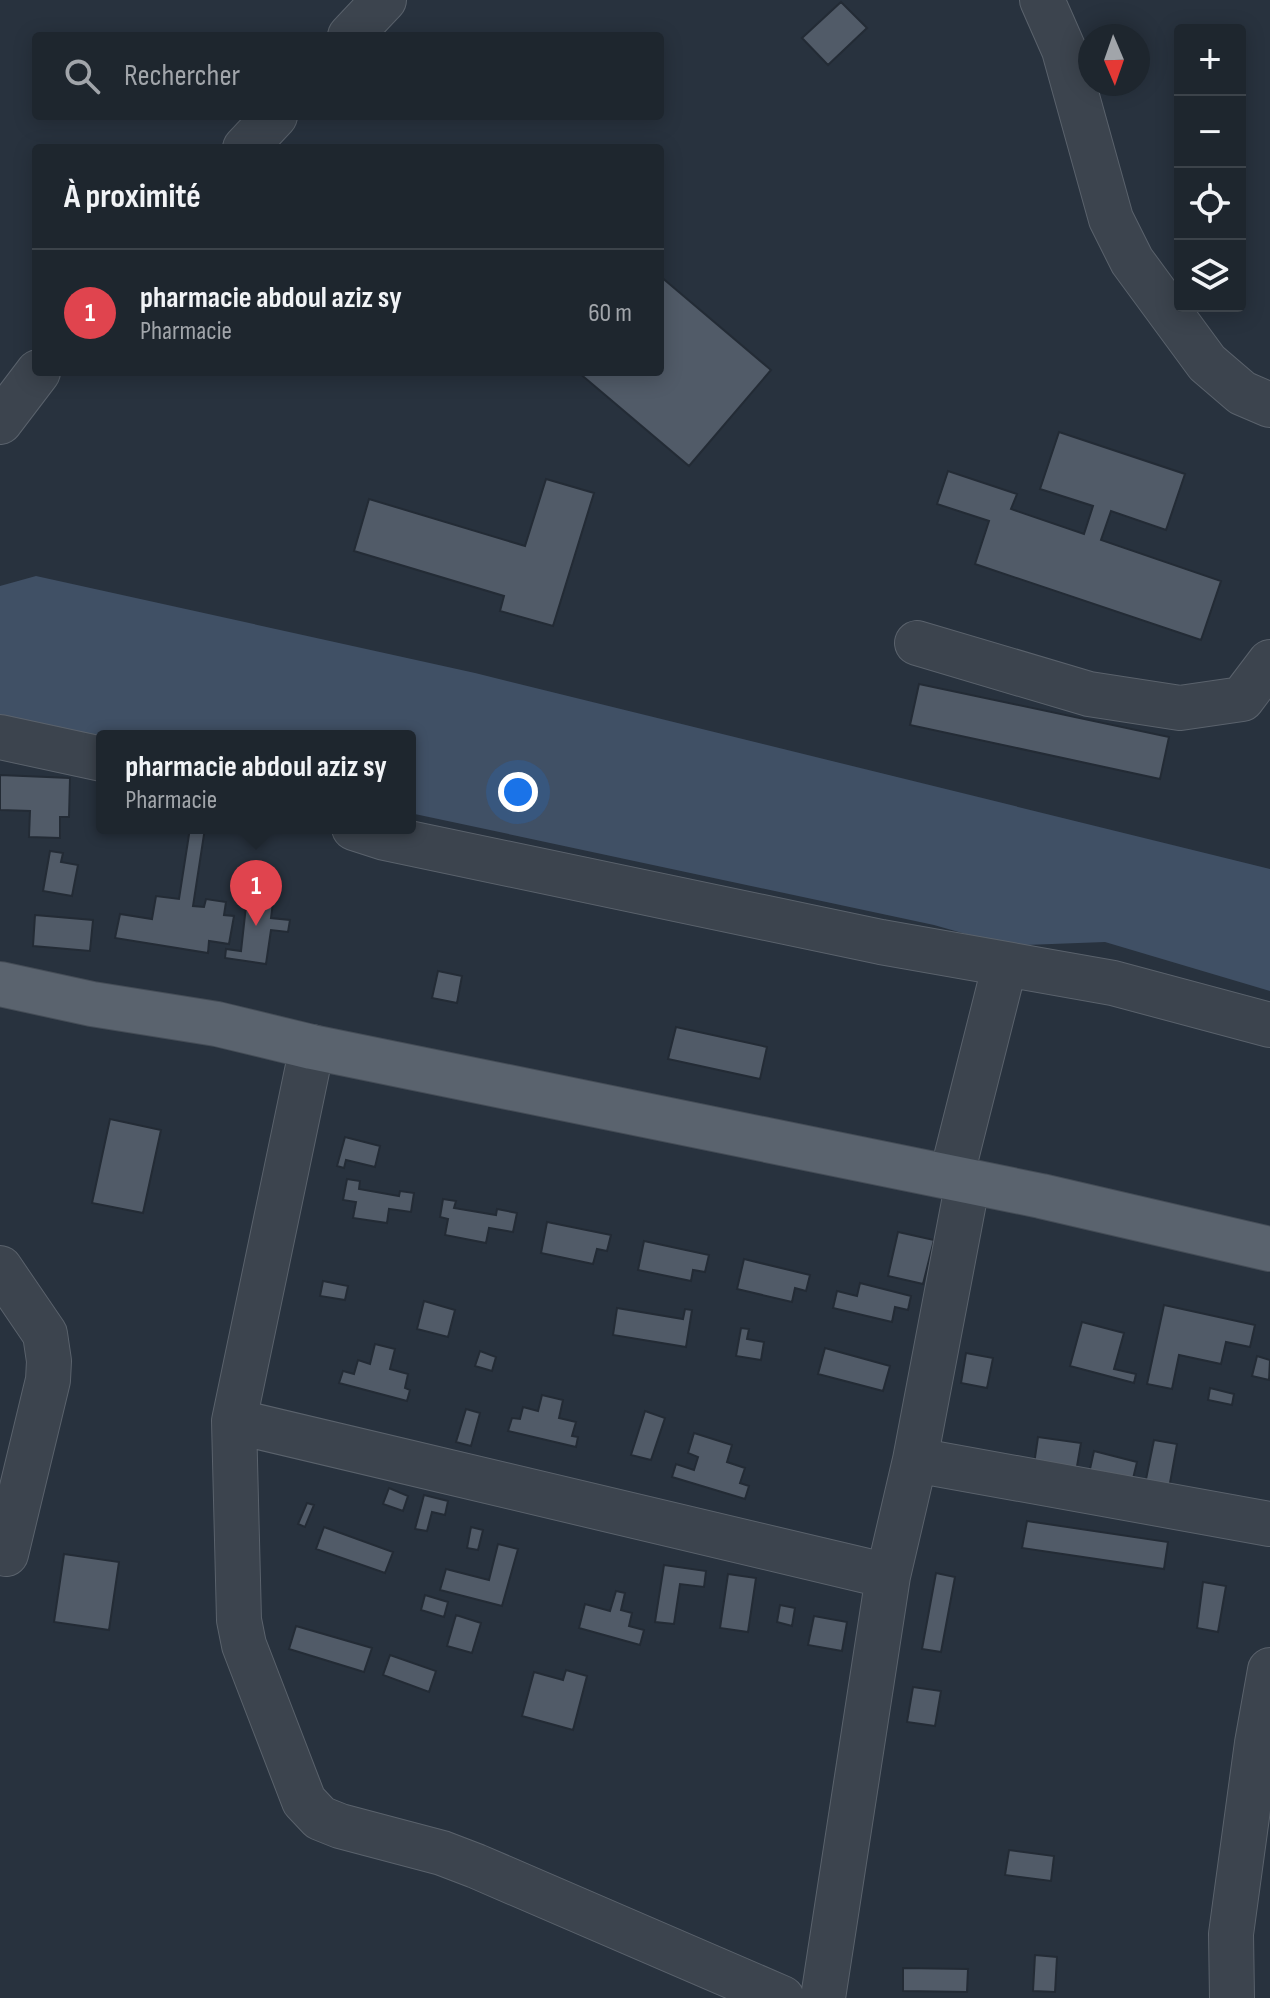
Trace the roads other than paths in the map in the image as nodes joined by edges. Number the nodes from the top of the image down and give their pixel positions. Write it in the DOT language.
graph roads {
  1 [pos="384,0"];
  2 [pos="1042,0"];
  3 [pos="354,32"];
  4 [pos="271,120"];
  5 [pos="249,144"];
  6 [pos="35,376"];
  7 [pos="1270,405"];
  8 [pos="0,422"];
  9 [pos="917,643"];
  10 [pos="1270,662"];
  11 [pos="0,737"];
  12 [pos="96,758"];
  13 [pos="373,834"];
  14 [pos="1005,964"];
  15 [pos="0,984"];
  16 [pos="1270,1025"];
  17 [pos="312,1047"];
  18 [pos="960,1179"];
  19 [pos="1270,1249"];
  20 [pos="0,1268"];
  21 [pos="234,1421"];
  22 [pos="915,1460"];
  23 [pos="1270,1524"];
  24 [pos="6,1554"];
  25 [pos="888,1576"];
  26 [pos="1270,1670"];
  27 [pos="1263,1744"];
  28 [pos="782,1998"];
  29 [pos="823,1998"];
  30 [pos="1232,1998"];
  1 -- 3 [label="street"];
  2 -- 7 [label="street"];
  4 -- 5 [label="street"];
  6 -- 8 [label="street"];
  9 -- 10 [label="street"];
  11 -- 12 [label="street"];
  13 -- 14 [label="street"];
  14 -- 16 [label="street"];
  14 -- 18 [label="street"];
  15 -- 17 [label="main road"];
  17 -- 18 [label="main road"];
  17 -- 21 [label="street"];
  18 -- 19 [label="main road"];
  18 -- 22 [label="street"];
  20 -- 24 [label="street"];
  21 -- 25 [label="street"];
  21 -- 28 [label="street"];
  22 -- 23 [label="street"];
  22 -- 25 [label="street"];
  25 -- 29 [label="street"];
  26 -- 27 [label="street"];
  27 -- 30 [label="street"];
}
